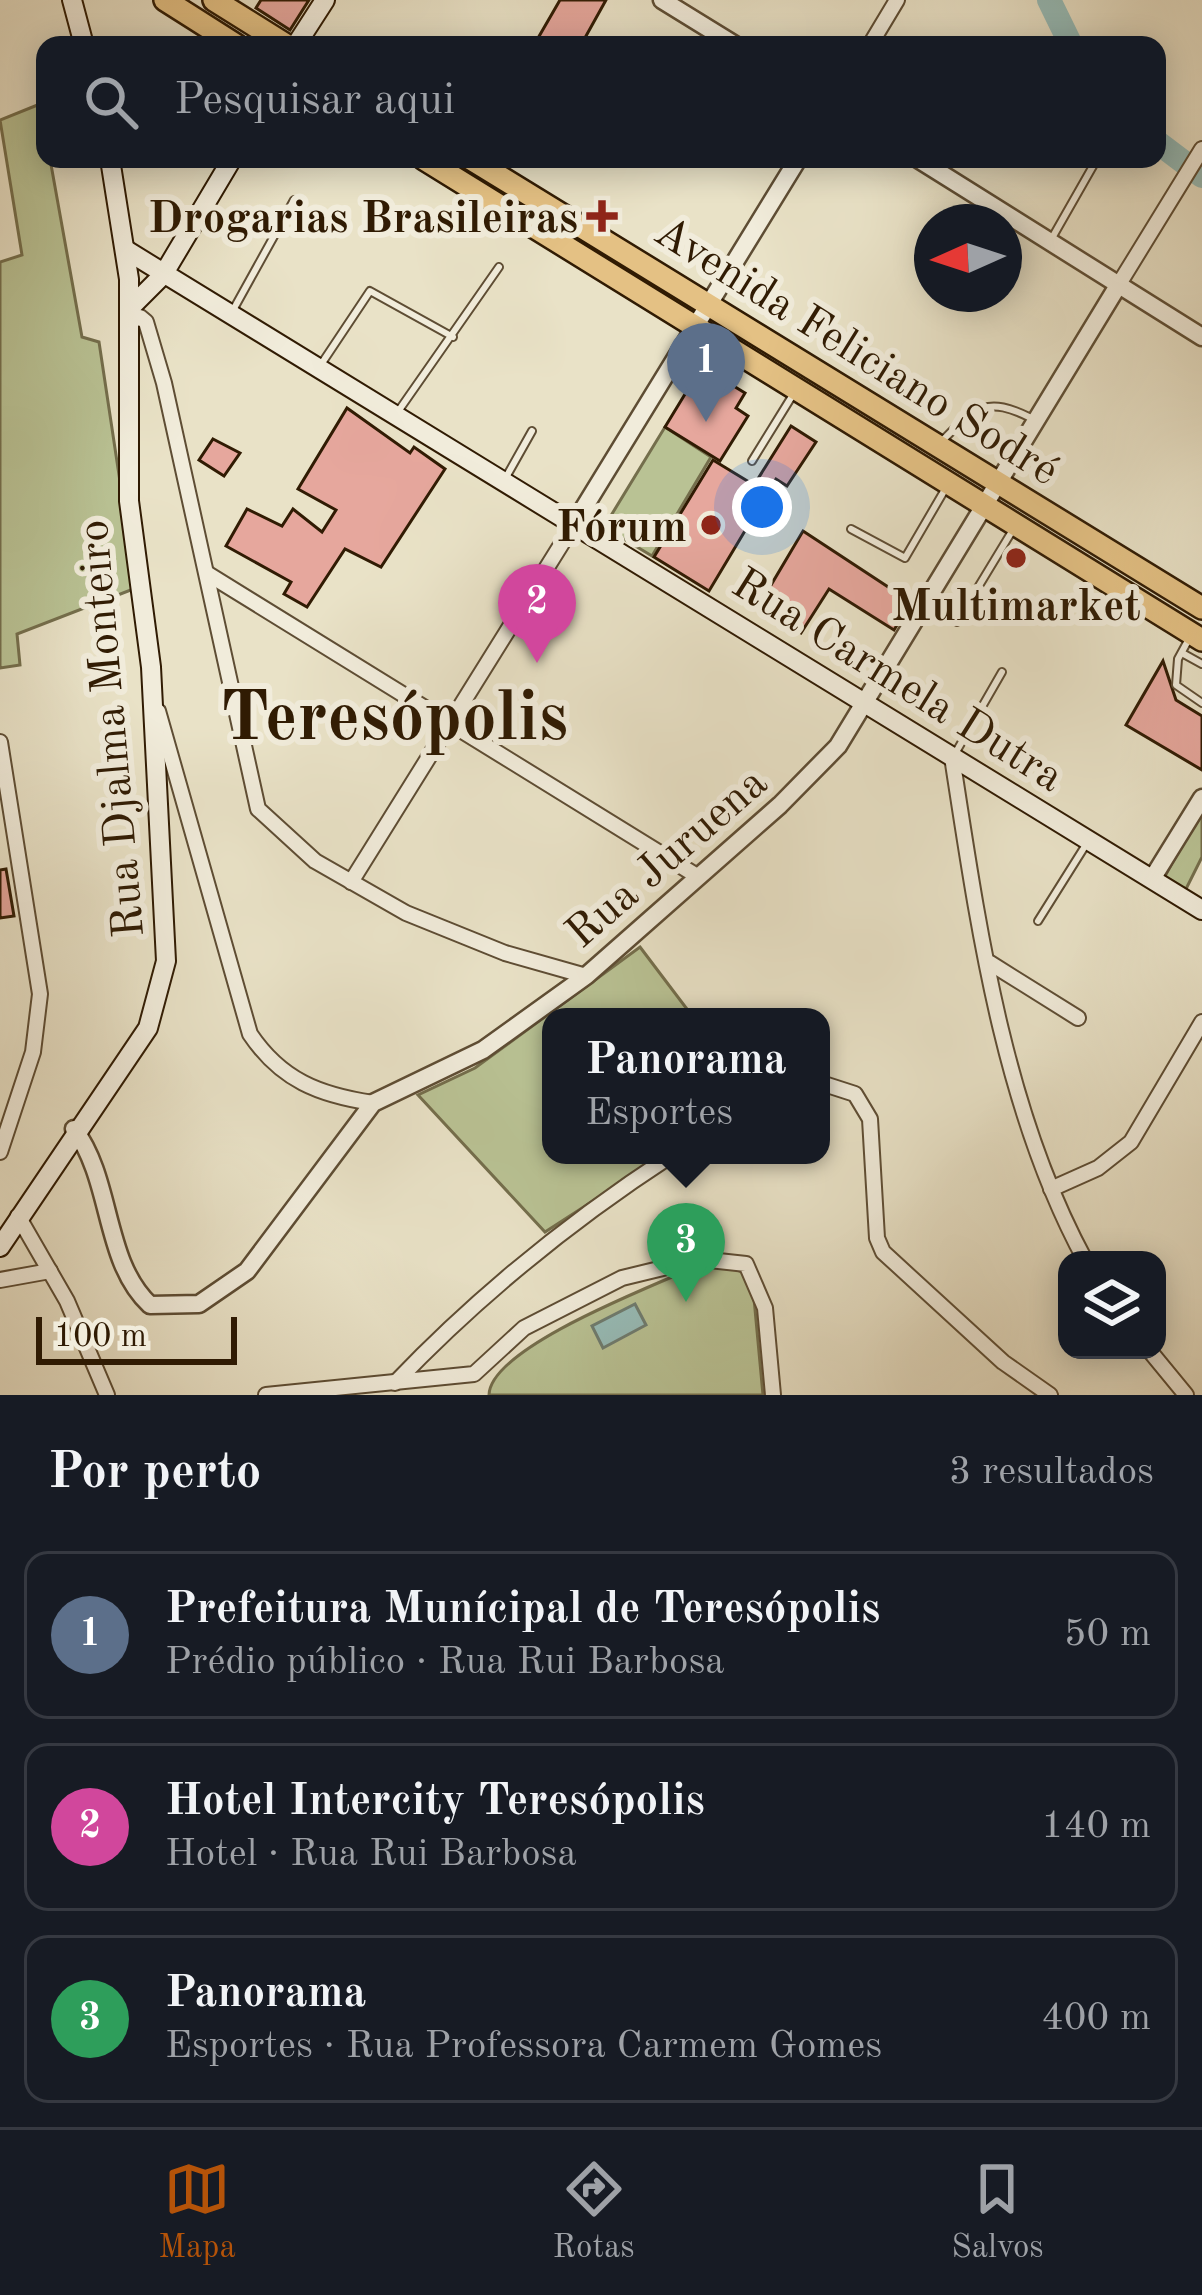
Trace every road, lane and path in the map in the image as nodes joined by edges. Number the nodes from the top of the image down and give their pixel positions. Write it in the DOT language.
graph roads {
  1 [pos="72,0"];
  2 [pos="165,0"];
  3 [pos="214,0"];
  4 [pos="325,0"];
  5 [pos="662,0"];
  6 [pos="897,0"];
  7 [pos="82,36"];
  8 [pos="222,36"];
  9 [pos="272,36"];
  10 [pos="302,36"];
  11 [pos="720,36"];
  12 [pos="875,36"];
  13 [pos="1202,148"];
  14 [pos="112,168"];
  15 [pos="227,168"];
  16 [pos="440,168"];
  17 [pos="477,168"];
  18 [pos="485,168"];
  19 [pos="792,168"];
  20 [pos="932,168"];
  21 [pos="1092,168"];
  22 [pos="474,188"];
  23 [pos="294,200"];
  24 [pos="1051,242"];
  25 [pos="126,250"];
  26 [pos="499,267"];
  27 [pos="164,275"];
  28 [pos="1119,284"];
  29 [pos="707,300"];
  30 [pos="130,315"];
  31 [pos="230,315"];
  32 [pos="692,325"];
  33 [pos="453,337"];
  34 [pos="1202,337"];
  35 [pos="318,369"];
  36 [pos="796,389"];
  37 [pos="395,416"];
  38 [pos="1034,420"];
  39 [pos="532,431"];
  40 [pos="940,443"];
  41 [pos="752,461"];
  42 [pos="997,479"];
  43 [pos="504,482"];
  44 [pos="949,483"];
  45 [pos="982,503"];
  46 [pos="574,524"];
  47 [pos="1016,525"];
  48 [pos="851,529"];
  49 [pos="208,574"];
  50 [pos="1202,608"];
  51 [pos="957,622"];
  52 [pos="1192,642"];
  53 [pos="1202,664"];
  54 [pos="1002,672"];
  55 [pos="152,694"];
  56 [pos="1202,703"];
  57 [pos="867,704"];
  58 [pos="452,724"];
  59 [pos="0,742"];
  60 [pos="952,757"];
  61 [pos="1202,798"];
  62 [pos="1089,840"];
  63 [pos="698,876"];
  64 [pos="1152,879"];
  65 [pos="351,882"];
  66 [pos="1202,910"];
  67 [pos="1038,921"];
  68 [pos="990,963"];
  69 [pos="586,976"];
  70 [pos="1078,1018"];
  71 [pos="1202,1022"];
  72 [pos="830,1086"];
  73 [pos="374,1102"];
  74 [pos="74,1130"];
  75 [pos="0,1152"];
  76 [pos="659,1164"];
  77 [pos="1051,1189"];
  78 [pos="18,1216"];
  79 [pos="0,1246"];
  80 [pos="1080,1251"];
  81 [pos="50,1271"];
  82 [pos="0,1280"];
  83 [pos="1156,1359"];
  84 [pos="474,1373"];
  85 [pos="395,1383"];
  86 [pos="107,1395"];
  87 [pos="266,1395"];
  88 [pos="470,1395"];
  89 [pos="773,1395"];
  90 [pos="1050,1395"];
  91 [pos="1186,1395"];
  1 -- 7 [label="main road"];
  2 -- 8 [label="main road"];
  3 -- 9 [label="main road"];
  4 -- 10 [label="main road"];
  5 -- 11 [label="street"];
  6 -- 12 [label="street"];
  13 -- 28 [label="street"];
  14 -- 25 [label="main road, Rua Djalma Monteiro"];
  15 -- 27 [label="main road"];
  16 -- 22 [label="main road, Avenida Feliciano Sodré"];
  17 -- 22 [label="main road"];
  18 -- 29 [label="main road, Avenida Feliciano Sodré"];
  19 -- 29 [label="street"];
  20 -- 24 [label="street"];
  21 -- 24 [label="lane"];
  22 -- 32 [label="main road, Avenida Feliciano Sodré"];
  23 -- 31 [label="lane"];
  24 -- 28 [label="street"];
  25 -- 27 [label="main road, Rua Carmela Dutra"];
  25 -- 30 [label="main road, Rua Djalma Monteiro"];
  26 -- 33 [label="lane"];
  27 -- 30 [label="main road"];
  27 -- 31 [label="main road, Rua Carmela Dutra"];
  28 -- 34 [label="street"];
  28 -- 38 [label="street, Rua Juruena"];
  29 -- 32 [label="street"];
  29 -- 40 [label="main road, Avenida Feliciano Sodré"];
  30 -- 49 [label="street"];
  30 -- 55 [label="main road, Rua Djalma Monteiro"];
  31 -- 35 [label="main road, Rua Carmela Dutra"];
  32 -- 36 [label="main road, Avenida Feliciano Sodré"];
  32 -- 46 [label="street"];
  33 -- 35 [label="lane"];
  33 -- 37 [label="lane"];
  35 -- 37 [label="main road, Rua Carmela Dutra"];
  36 -- 41 [label="lane"];
  36 -- 44 [label="main road, Avenida Feliciano Sodré"];
  37 -- 43 [label="main road, Rua Carmela Dutra"];
  38 -- 40 [label="lane"];
  38 -- 42 [label="street, Rua Juruena"];
  39 -- 43 [label="lane"];
  40 -- 42 [label="main road, Avenida Feliciano Sodré"];
  42 -- 45 [label="street, Rua Juruena"];
  42 -- 50 [label="main road, Avenida Feliciano Sodré"];
  43 -- 46 [label="main road, Rua Carmela Dutra"];
  44 -- 45 [label="main road, Avenida Feliciano Sodré"];
  44 -- 48 [label="lane"];
  45 -- 47 [label="main road, Avenida Feliciano Sodré"];
  45 -- 57 [label="street, Rua Juruena"];
  46 -- 57 [label="main road, Rua Carmela Dutra"];
  46 -- 58 [label="street"];
  47 -- 51 [label="lane"];
  47 -- 52 [label="main road, Avenida Feliciano Sodré"];
  49 -- 58 [label="street"];
  49 -- 65 [label="street"];
  52 -- 53 [label="lane"];
  52 -- 56 [label="lane"];
  54 -- 60 [label="lane"];
  55 -- 73 [label="street"];
  55 -- 74 [label="main road, Rua Djalma Monteiro"];
  57 -- 60 [label="main road, Rua Carmela Dutra"];
  57 -- 63 [label="street, Rua Juruena"];
  58 -- 63 [label="street"];
  58 -- 65 [label="street"];
  59 -- 75 [label="street"];
  60 -- 62 [label="main road, Rua Carmela Dutra"];
  60 -- 68 [label="street"];
  61 -- 64 [label="street"];
  62 -- 64 [label="main road, Rua Carmela Dutra"];
  62 -- 67 [label="lane"];
  63 -- 69 [label="street, Rua Juruena"];
  64 -- 66 [label="main road, Rua Carmela Dutra"];
  65 -- 69 [label="street"];
  68 -- 70 [label="street"];
  68 -- 77 [label="street"];
  69 -- 73 [label="street, Rua Juruena"];
  71 -- 77 [label="street"];
  72 -- 90 [label="street"];
  73 -- 74 [label="street, Rua Juruena"];
  74 -- 78 [label="main road, Rua Djalma Monteiro"];
  76 -- 85 [label="street"];
  77 -- 80 [label="street"];
  78 -- 79 [label="main road, Rua Djalma Monteiro"];
  78 -- 81 [label="street"];
  81 -- 82 [label="street"];
  81 -- 86 [label="street"];
  83 -- 91 [label="street"];
  84 -- 85 [label="street"];
  84 -- 88 [label="street"];
  84 -- 89 [label="street"];
  85 -- 87 [label="street"];
}
